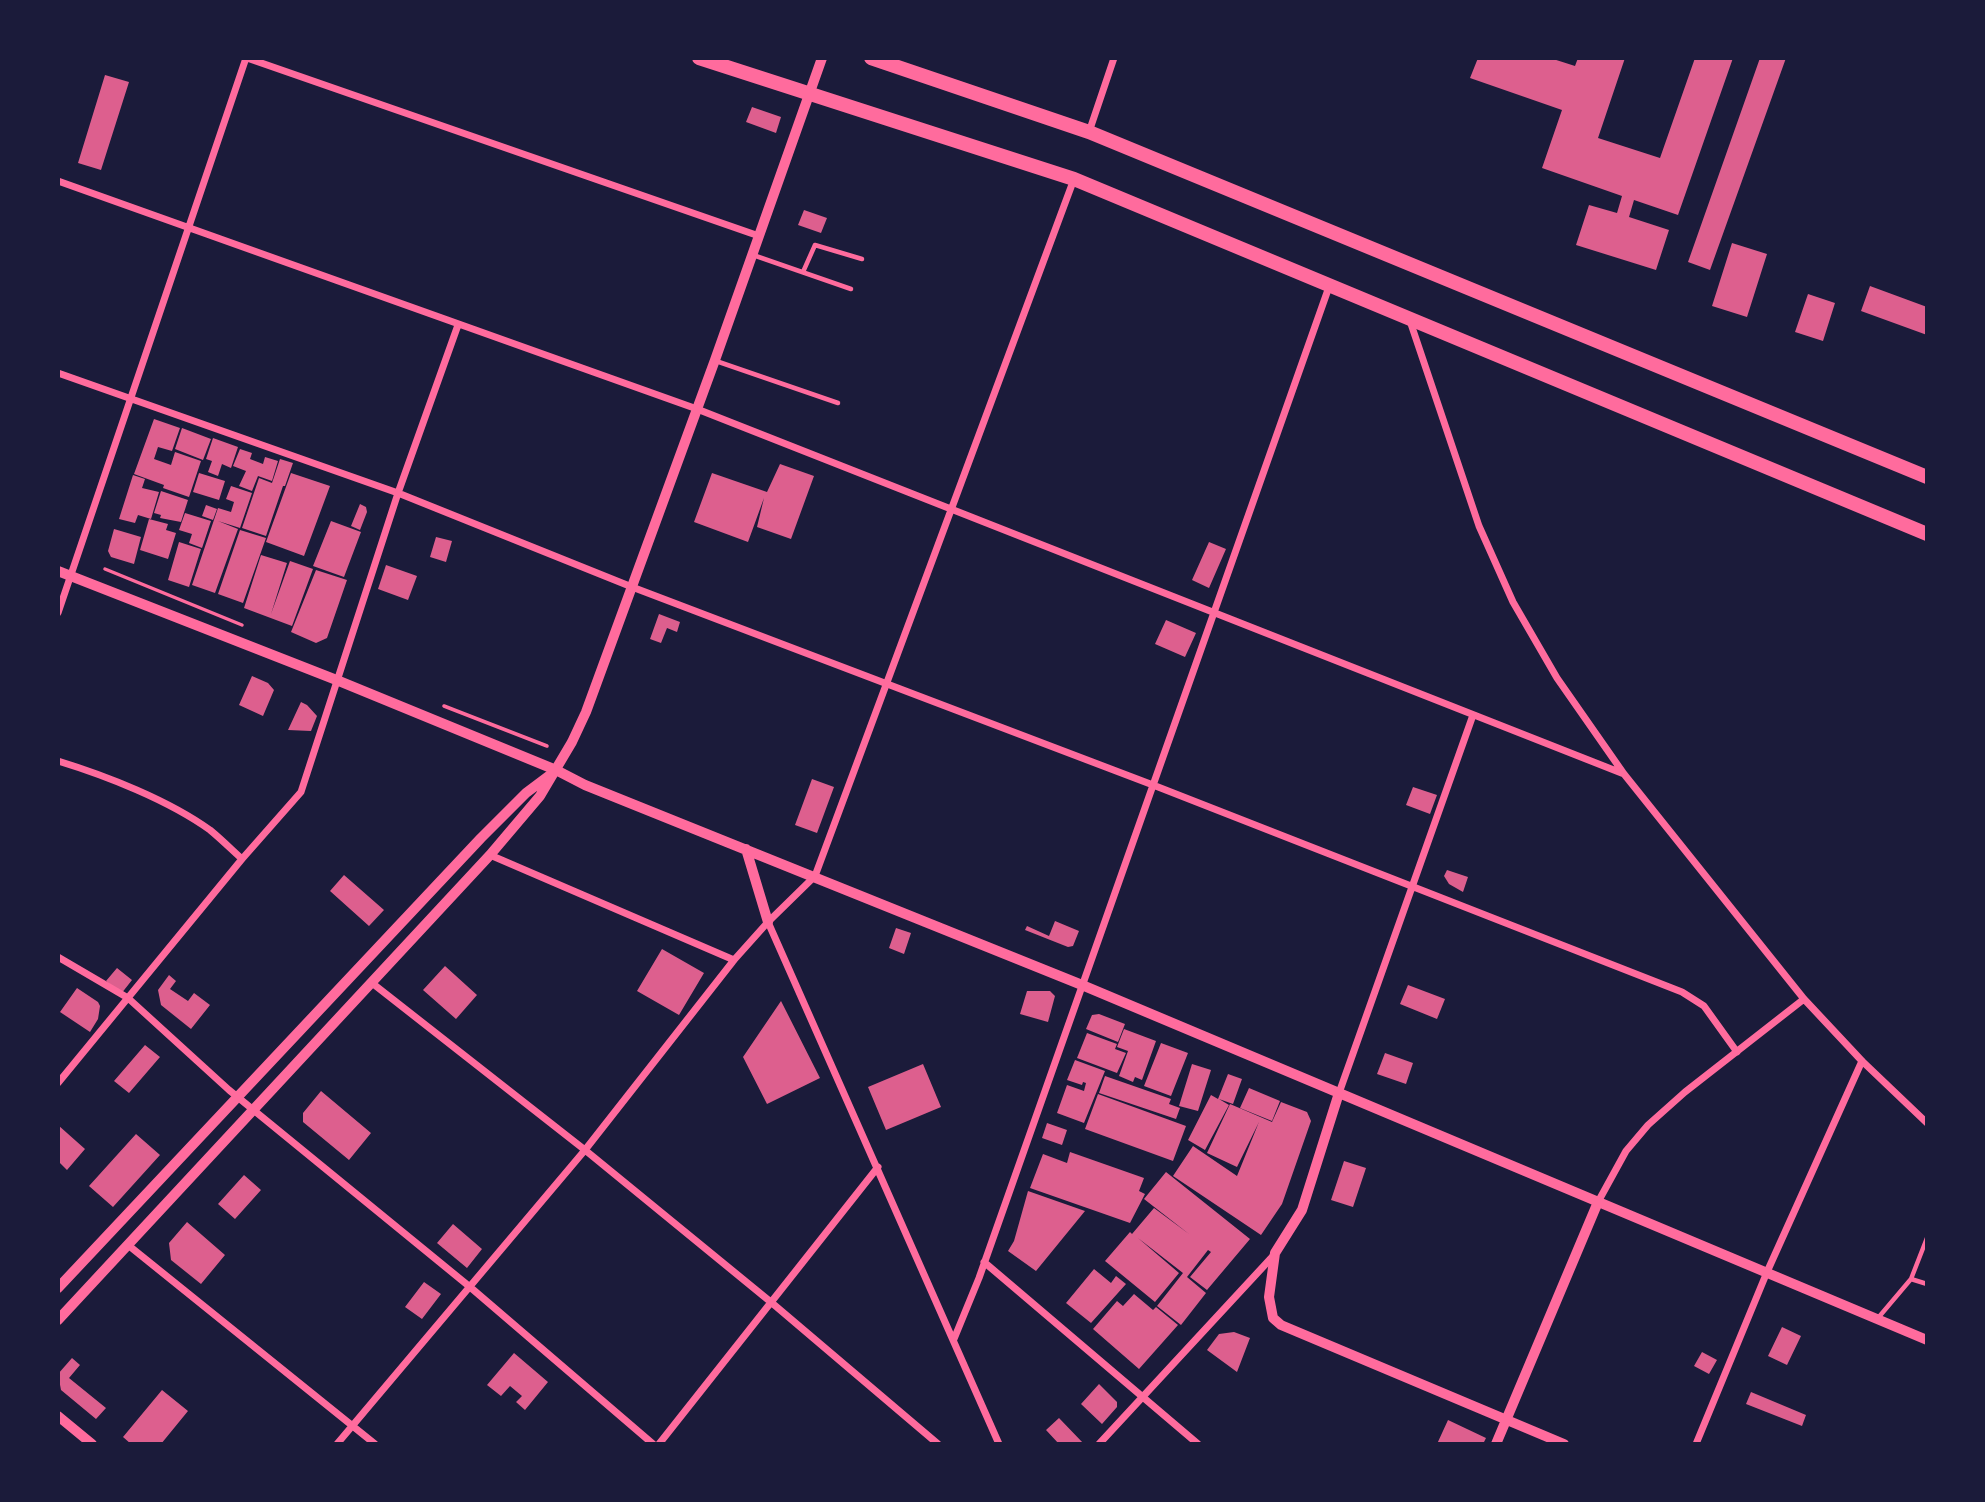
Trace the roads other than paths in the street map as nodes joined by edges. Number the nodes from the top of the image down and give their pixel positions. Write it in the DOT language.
graph roads {
  1 [pos="246,58"];
  2 [pos="699,58"];
  3 [pos="822,58"];
  4 [pos="871,58"];
  5 [pos="1114,58"];
  6 [pos="810,92"];
  7 [pos="1089,132"];
  8 [pos="1074,178"];
  9 [pos="58,181"];
  10 [pos="189,228"];
  11 [pos="759,236"];
  12 [pos="752,255"];
  13 [pos="862,259"];
  14 [pos="803,272"];
  15 [pos="1331,284"];
  16 [pos="851,289"];
  17 [pos="1409,317"];
  18 [pos="458,325"];
  19 [pos="715,360"];
  20 [pos="58,373"];
  21 [pos="131,400"];
  22 [pos="838,403"];
  23 [pos="697,409"];
  24 [pos="1927,477"];
  25 [pos="398,494"];
  26 [pos="951,509"];
  27 [pos="1927,534"];
  28 [pos="58,571"];
  29 [pos="71,576"];
  30 [pos="632,587"];
  31 [pos="1214,613"];
  32 [pos="58,614"];
  33 [pos="339,681"];
  34 [pos="886,684"];
  35 [pos="1473,715"];
  36 [pos="58,761"];
  37 [pos="556,770"];
  38 [pos="1623,774"];
  39 [pos="1153,785"];
  40 [pos="746,849"];
  41 [pos="491,855"];
  42 [pos="242,859"];
  43 [pos="815,877"];
  44 [pos="1414,886"];
  45 [pos="768,922"];
  46 [pos="58,957"];
  47 [pos="734,960"];
  48 [pos="372,983"];
  49 [pos="1082,985"];
  50 [pos="128,999"];
  51 [pos="1804,999"];
  52 [pos="1737,1052"];
  53 [pos="1862,1061"];
  54 [pos="58,1083"];
  55 [pos="1339,1093"];
  56 [pos="238,1097"];
  57 [pos="254,1110"];
  58 [pos="1927,1123"];
  59 [pos="585,1150"];
  60 [pos="878,1167"];
  61 [pos="1598,1202"];
  62 [pos="1927,1238"];
  63 [pos="128,1245"];
  64 [pos="1275,1253"];
  65 [pos="984,1262"];
  66 [pos="1767,1272"];
  67 [pos="1911,1279"];
  68 [pos="1927,1284"];
  69 [pos="58,1287"];
  70 [pos="470,1287"];
  71 [pos="772,1303"];
  72 [pos="1877,1319"];
  73 [pos="58,1320"];
  74 [pos="954,1339"];
  75 [pos="1927,1340"];
  76 [pos="1142,1396"];
  77 [pos="58,1416"];
  78 [pos="1507,1420"];
  79 [pos="352,1426"];
  80 [pos="92,1444"];
  81 [pos="337,1444"];
  82 [pos="375,1444"];
  83 [pos="653,1444"];
  84 [pos="659,1444"];
  85 [pos="938,1444"];
  86 [pos="999,1444"];
  87 [pos="1099,1444"];
  88 [pos="1198,1444"];
  89 [pos="1496,1444"];
  90 [pos="1564,1444"];
  91 [pos="1696,1444"];
  1 -- 10 [label="street"];
  1 -- 11 [label="street"];
  2 -- 6 [label="main road"];
  3 -- 6 [label="street"];
  4 -- 7 [label="main road"];
  5 -- 7 [label="street"];
  6 -- 8 [label="main road"];
  6 -- 11 [label="street"];
  7 -- 24 [label="main road"];
  8 -- 15 [label="main road"];
  8 -- 26 [label="street"];
  9 -- 10 [label="street"];
  10 -- 18 [label="street"];
  10 -- 21 [label="street"];
  11 -- 12 [label="street"];
  12 -- 14 [label="lane"];
  12 -- 19 [label="street"];
  13 -- 14 [label="lane"];
  14 -- 16 [label="lane"];
  15 -- 17 [label="main road"];
  15 -- 31 [label="street"];
  17 -- 27 [label="main road"];
  17 -- 38 [label="street"];
  18 -- 23 [label="street"];
  18 -- 25 [label="street"];
  19 -- 22 [label="lane"];
  19 -- 23 [label="street"];
  20 -- 21 [label="street"];
  21 -- 25 [label="street"];
  21 -- 29 [label="street"];
  23 -- 26 [label="street"];
  23 -- 30 [label="street"];
  25 -- 30 [label="street"];
  25 -- 33 [label="street"];
  26 -- 31 [label="street"];
  26 -- 34 [label="street"];
  28 -- 29 [label="street"];
  29 -- 32 [label="street"];
  29 -- 33 [label="street"];
  30 -- 34 [label="street"];
  30 -- 37 [label="street"];
  31 -- 35 [label="street"];
  31 -- 39 [label="street"];
  33 -- 37 [label="street"];
  33 -- 42 [label="street"];
  34 -- 39 [label="street"];
  34 -- 43 [label="street"];
  35 -- 38 [label="street"];
  35 -- 44 [label="street"];
  36 -- 42 [label="street"];
  37 -- 40 [label="street"];
  37 -- 41 [label="street"];
  37 -- 56 [label="street"];
  38 -- 51 [label="street"];
  39 -- 44 [label="street"];
  39 -- 49 [label="street"];
  40 -- 43 [label="street"];
  40 -- 45 [label="street"];
  41 -- 47 [label="street"];
  41 -- 48 [label="street"];
  42 -- 50 [label="street"];
  43 -- 45 [label="street"];
  43 -- 49 [label="street"];
  44 -- 52 [label="street"];
  44 -- 55 [label="street"];
  45 -- 47 [label="street"];
  45 -- 60 [label="street"];
  46 -- 50 [label="street"];
  47 -- 59 [label="street"];
  48 -- 57 [label="street"];
  48 -- 59 [label="street"];
  49 -- 55 [label="street"];
  49 -- 65 [label="street"];
  50 -- 54 [label="street"];
  50 -- 56 [label="street"];
  51 -- 52 [label="street"];
  51 -- 53 [label="street"];
  52 -- 61 [label="street"];
  53 -- 58 [label="street"];
  53 -- 66 [label="street"];
  55 -- 61 [label="street"];
  55 -- 64 [label="street"];
  56 -- 57 [label="street"];
  56 -- 69 [label="street"];
  57 -- 63 [label="street"];
  57 -- 70 [label="street"];
  59 -- 70 [label="street"];
  59 -- 71 [label="street"];
  60 -- 71 [label="street"];
  60 -- 74 [label="street"];
  61 -- 66 [label="street"];
  61 -- 78 [label="street"];
  62 -- 67 [label="lane"];
  63 -- 73 [label="street"];
  63 -- 79 [label="street"];
  64 -- 76 [label="street"];
  64 -- 78 [label="street"];
  65 -- 74 [label="street"];
  65 -- 76 [label="street"];
  66 -- 72 [label="street"];
  66 -- 91 [label="street"];
  67 -- 68 [label="lane"];
  67 -- 72 [label="lane"];
  70 -- 79 [label="street"];
  70 -- 83 [label="street"];
  71 -- 84 [label="street"];
  71 -- 85 [label="street"];
  72 -- 75 [label="street"];
  74 -- 86 [label="street"];
  76 -- 87 [label="street"];
  76 -- 88 [label="street"];
  77 -- 80 [label="street"];
  78 -- 89 [label="street"];
  78 -- 90 [label="street"];
  79 -- 81 [label="street"];
  79 -- 82 [label="street"];
}
